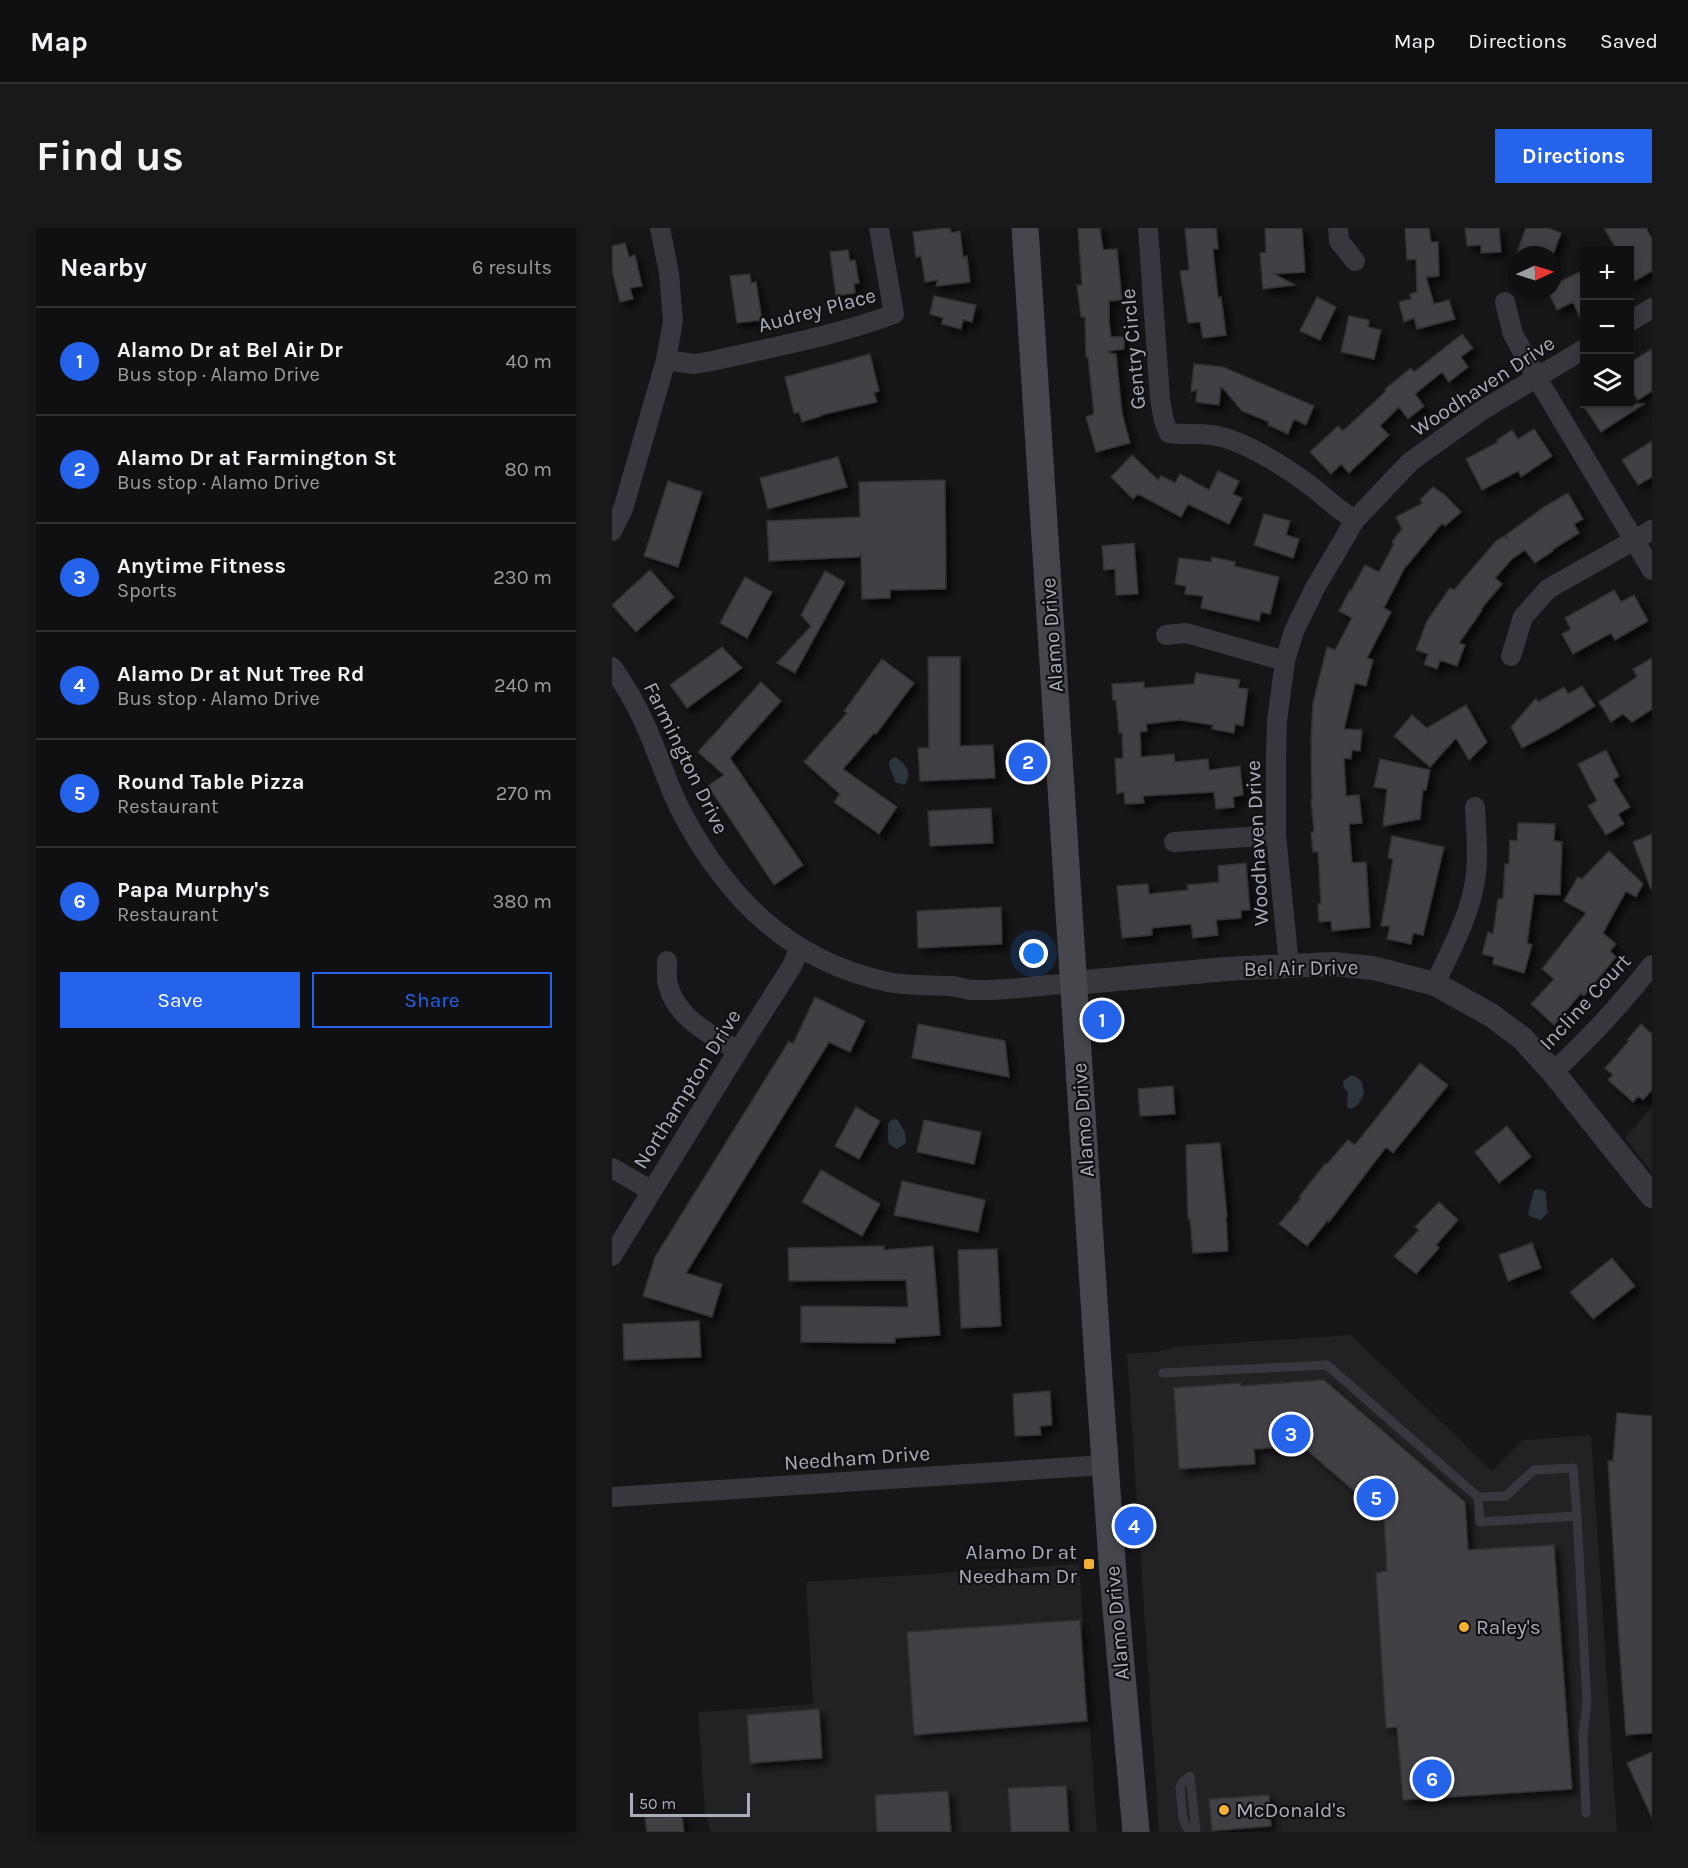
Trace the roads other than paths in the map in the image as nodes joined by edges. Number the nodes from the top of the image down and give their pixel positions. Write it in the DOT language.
graph roads {
  1 [pos="660,228"];
  2 [pos="879,228"];
  3 [pos="1025,228"];
  4 [pos="1148,228"];
  5 [pos="1338,228"];
  6 [pos="1355,261"];
  7 [pos="1505,302"];
  8 [pos="1652,308"];
  9 [pos="1634,319"];
  10 [pos="1580,351"];
  11 [pos="666,360"];
  12 [pos="1537,378"];
  13 [pos="1355,520"];
  14 [pos="1652,530"];
  15 [pos="612,531"];
  16 [pos="1634,540"];
  17 [pos="1652,570"];
  18 [pos="1166,635"];
  19 [pos="1511,656"];
  20 [pos="1285,662"];
  21 [pos="612,667"];
  22 [pos="1475,807"];
  23 [pos="1276,835"];
  24 [pos="1174,842"];
  25 [pos="800,947"];
  26 [pos="667,961"];
  27 [pos="1289,965"];
  28 [pos="1652,965"];
  29 [pos="1074,983"];
  30 [pos="1435,984"];
  31 [pos="738,1051"];
  32 [pos="1553,1072"];
  33 [pos="612,1168"];
  34 [pos="652,1191"];
  35 [pos="1652,1196"];
  36 [pos="612,1256"];
  37 [pos="1163,1373"];
  38 [pos="1105,1465"];
  39 [pos="612,1497"];
  40 [pos="1478,1497"];
  41 [pos="1577,1516"];
  42 [pos="1190,1776"];
  43 [pos="1586,1814"];
  44 [pos="1136,1832"];
  45 [pos="1194,1832"];
  1 -- 11 [label="street"];
  2 -- 11 [label="street, Audrey Place"];
  3 -- 29 [label="main road, Alamo Drive"];
  4 -- 13 [label="street, Gentry Circle"];
  5 -- 6 [label="street"];
  7 -- 12 [label="street"];
  8 -- 9 [label="street"];
  10 -- 12 [label="street, Woodhaven Drive"];
  11 -- 15 [label="street"];
  12 -- 13 [label="street, Woodhaven Drive"];
  12 -- 16 [label="street"];
  13 -- 20 [label="street, Woodhaven Drive"];
  14 -- 16 [label="street"];
  16 -- 17 [label="street"];
  16 -- 19 [label="street"];
  18 -- 20 [label="street"];
  20 -- 23 [label="street, Woodhaven Drive"];
  21 -- 25 [label="street, Farmington Drive"];
  22 -- 30 [label="street"];
  23 -- 24 [label="street"];
  23 -- 27 [label="street, Woodhaven Drive"];
  25 -- 29 [label="street, Farmington Drive"];
  25 -- 31 [label="street, Northampton Drive"];
  26 -- 31 [label="street"];
  27 -- 29 [label="street, Bel Air Drive"];
  27 -- 30 [label="street, Bel Air Drive"];
  28 -- 32 [label="street, Incline Court"];
  29 -- 38 [label="main road, Alamo Drive"];
  30 -- 32 [label="street, Bel Air Drive"];
  31 -- 34 [label="street, Northampton Drive"];
  32 -- 35 [label="street, Bel Air Drive"];
  33 -- 34 [label="street"];
  34 -- 36 [label="street, Northampton Drive"];
  37 -- 40 [label="lane"];
  38 -- 39 [label="street, Needham Drive"];
  38 -- 44 [label="main road, Alamo Drive"];
  40 -- 41 [label="lane"];
  40 -- 41 [label="lane"];
  41 -- 43 [label="lane"];
  42 -- 45 [label="lane"];
}
